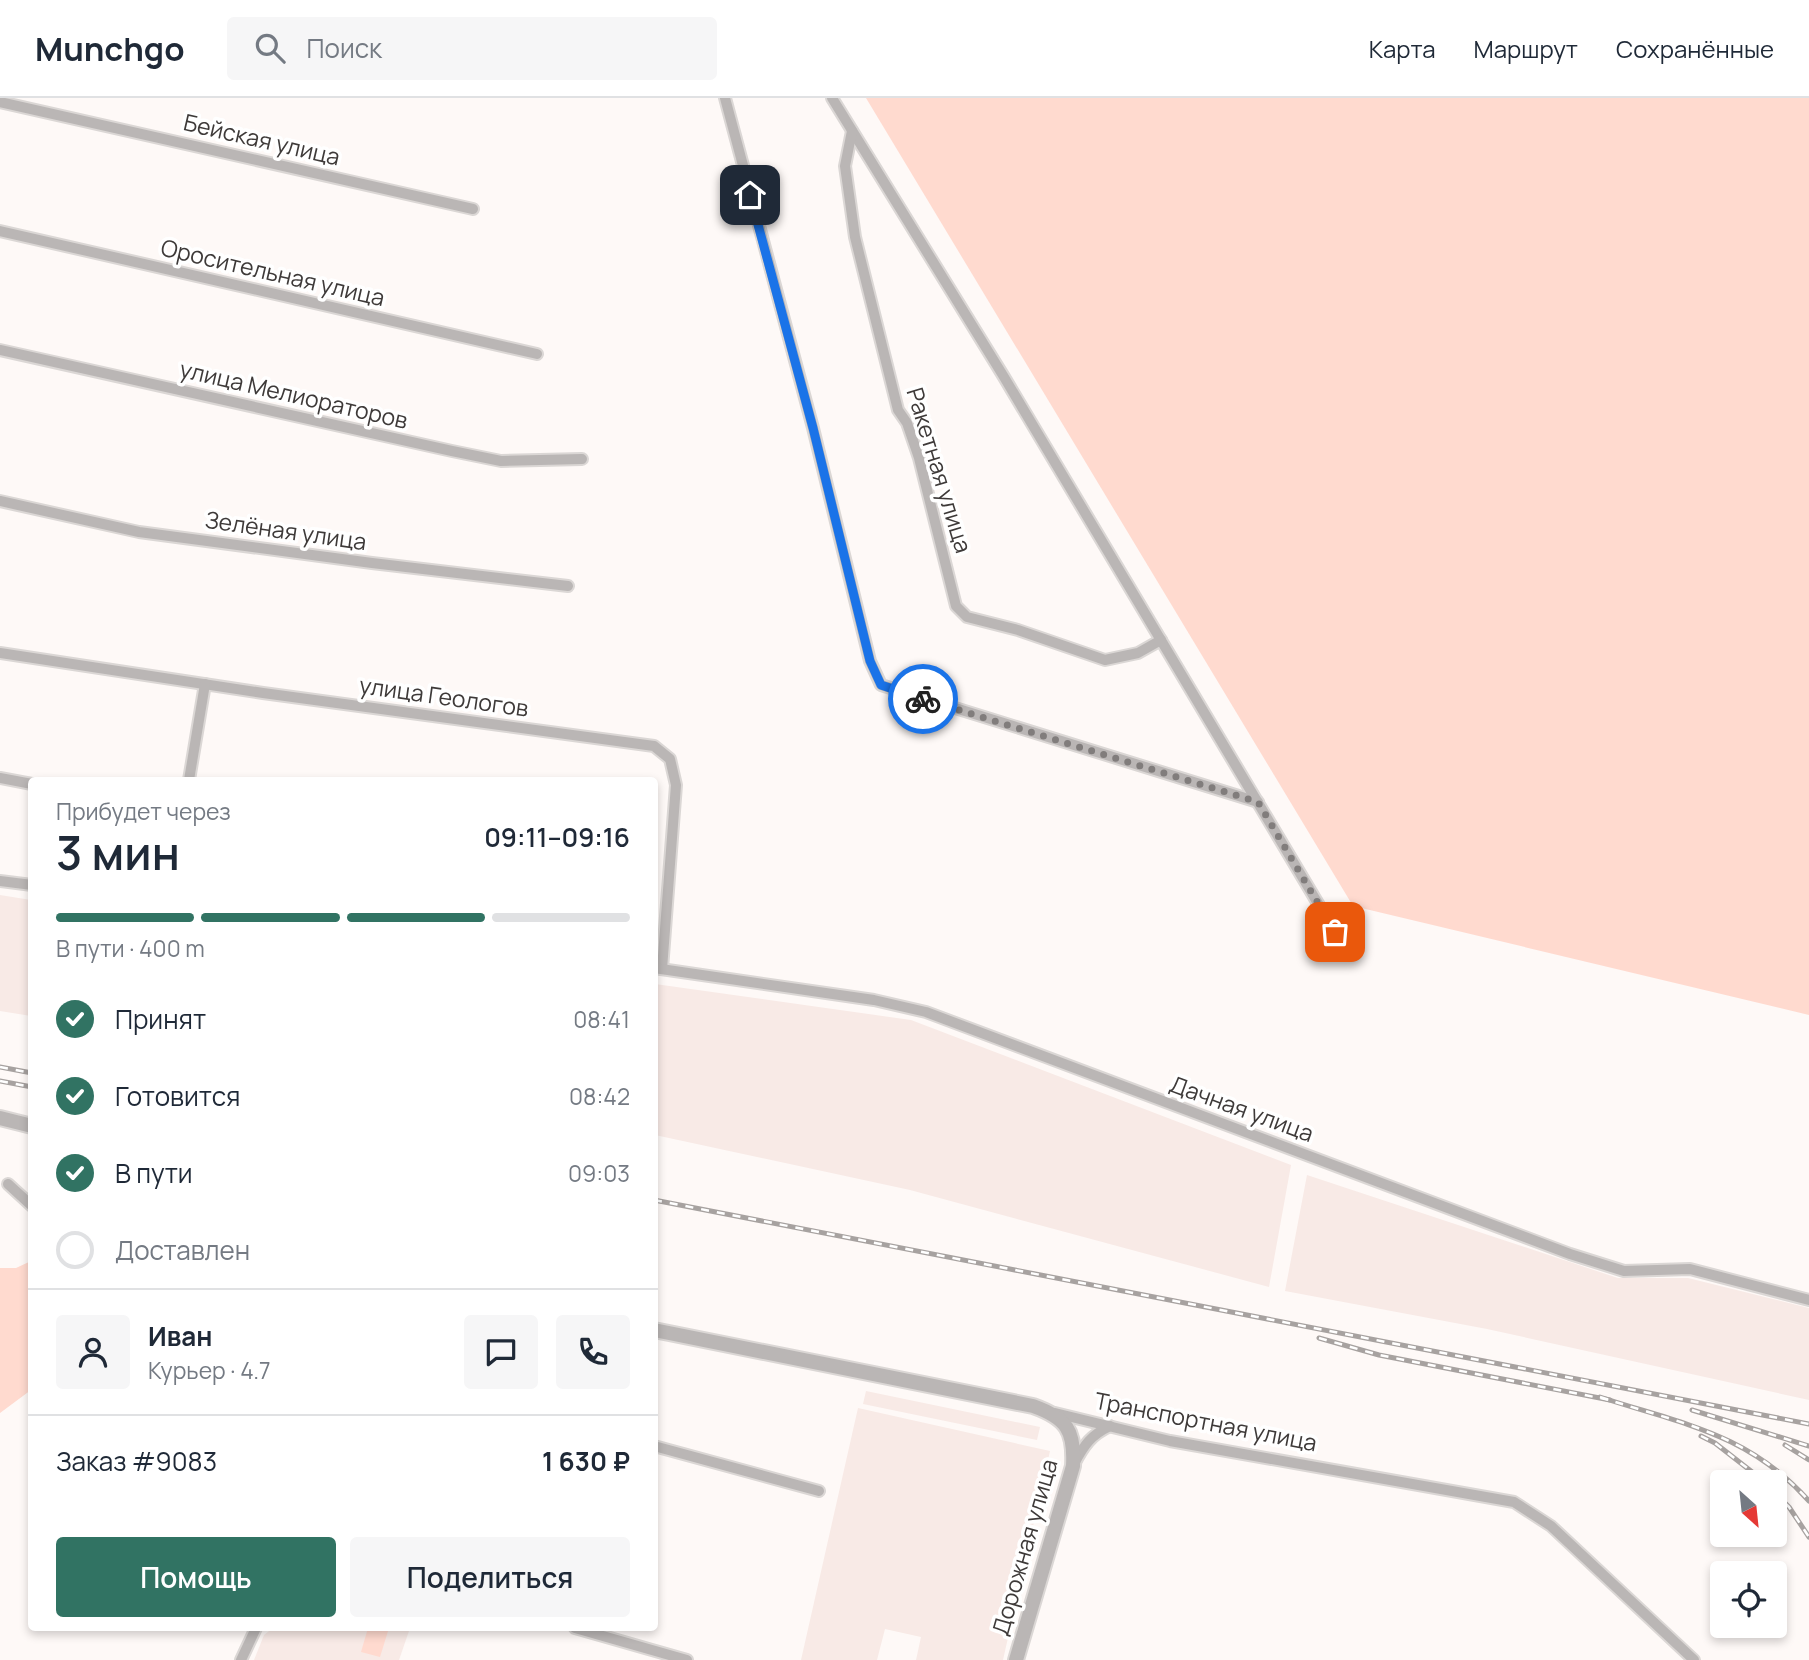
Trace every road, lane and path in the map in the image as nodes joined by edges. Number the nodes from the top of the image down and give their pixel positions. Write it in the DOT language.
graph roads {
  1 [pos="725,98"];
  2 [pos="832,98"];
  3 [pos="0,102"];
  4 [pos="852,131"];
  5 [pos="473,209"];
  6 [pos="0,231"];
  7 [pos="0,350"];
  8 [pos="537,354"];
  9 [pos="582,459"];
  10 [pos="0,501"];
  11 [pos="568,586"];
  12 [pos="1161,640"];
  13 [pos="0,653"];
  14 [pos="205,684"];
  15 [pos="190,777"];
  16 [pos="0,778"];
  17 [pos="28,783"];
  18 [pos="1258,802"];
  19 [pos="0,881"];
  20 [pos="28,884"];
  21 [pos="1335,932"];
  22 [pos="659,936"];
  23 [pos="658,968"];
  24 [pos="0,1118"];
  25 [pos="28,1125"];
  26 [pos="8,1184"];
  27 [pos="28,1202"];
  28 [pos="1809,1300"];
  29 [pos="658,1331"];
  30 [pos="1051,1412"];
  31 [pos="1110,1426"];
  32 [pos="658,1448"];
  33 [pos="1073,1466"];
  34 [pos="819,1491"];
  35 [pos="255,1631"];
  36 [pos="588,1631"];
  37 [pos="241,1660"];
  38 [pos="687,1660"];
  39 [pos="1016,1660"];
  40 [pos="1694,1660"];
  1 -- 18 [label="street"];
  2 -- 4 [label="street"];
  3 -- 5 [label="street, Бейская улица"];
  4 -- 12 [label="street"];
  4 -- 12 [label="street, Ракетная улица"];
  6 -- 8 [label="street, Оросительная улица"];
  7 -- 9 [label="street, улица Мелиораторов"];
  10 -- 11 [label="street, Зелёная улица"];
  12 -- 18 [label="street"];
  13 -- 14 [label="street, улица Геологов"];
  14 -- 15 [label="street"];
  14 -- 22 [label="street, улица Геологов"];
  16 -- 17 [label="street"];
  18 -- 21 [label="street"];
  19 -- 20 [label="street"];
  22 -- 23 [label="street, улица Геологов"];
  23 -- 28 [label="street, Дачная улица"];
  24 -- 25 [label="street"];
  26 -- 27 [label="street"];
  29 -- 30 [label="street, Транспортная улица"];
  30 -- 31 [label="street, Транспортная улица"];
  30 -- 33 [label="street, Дорожная улица"];
  31 -- 33 [label="street"];
  31 -- 40 [label="street, Транспортная улица"];
  32 -- 34 [label="street"];
  33 -- 39 [label="street, Дорожная улица"];
  35 -- 37 [label="street"];
  36 -- 38 [label="street"];
}
